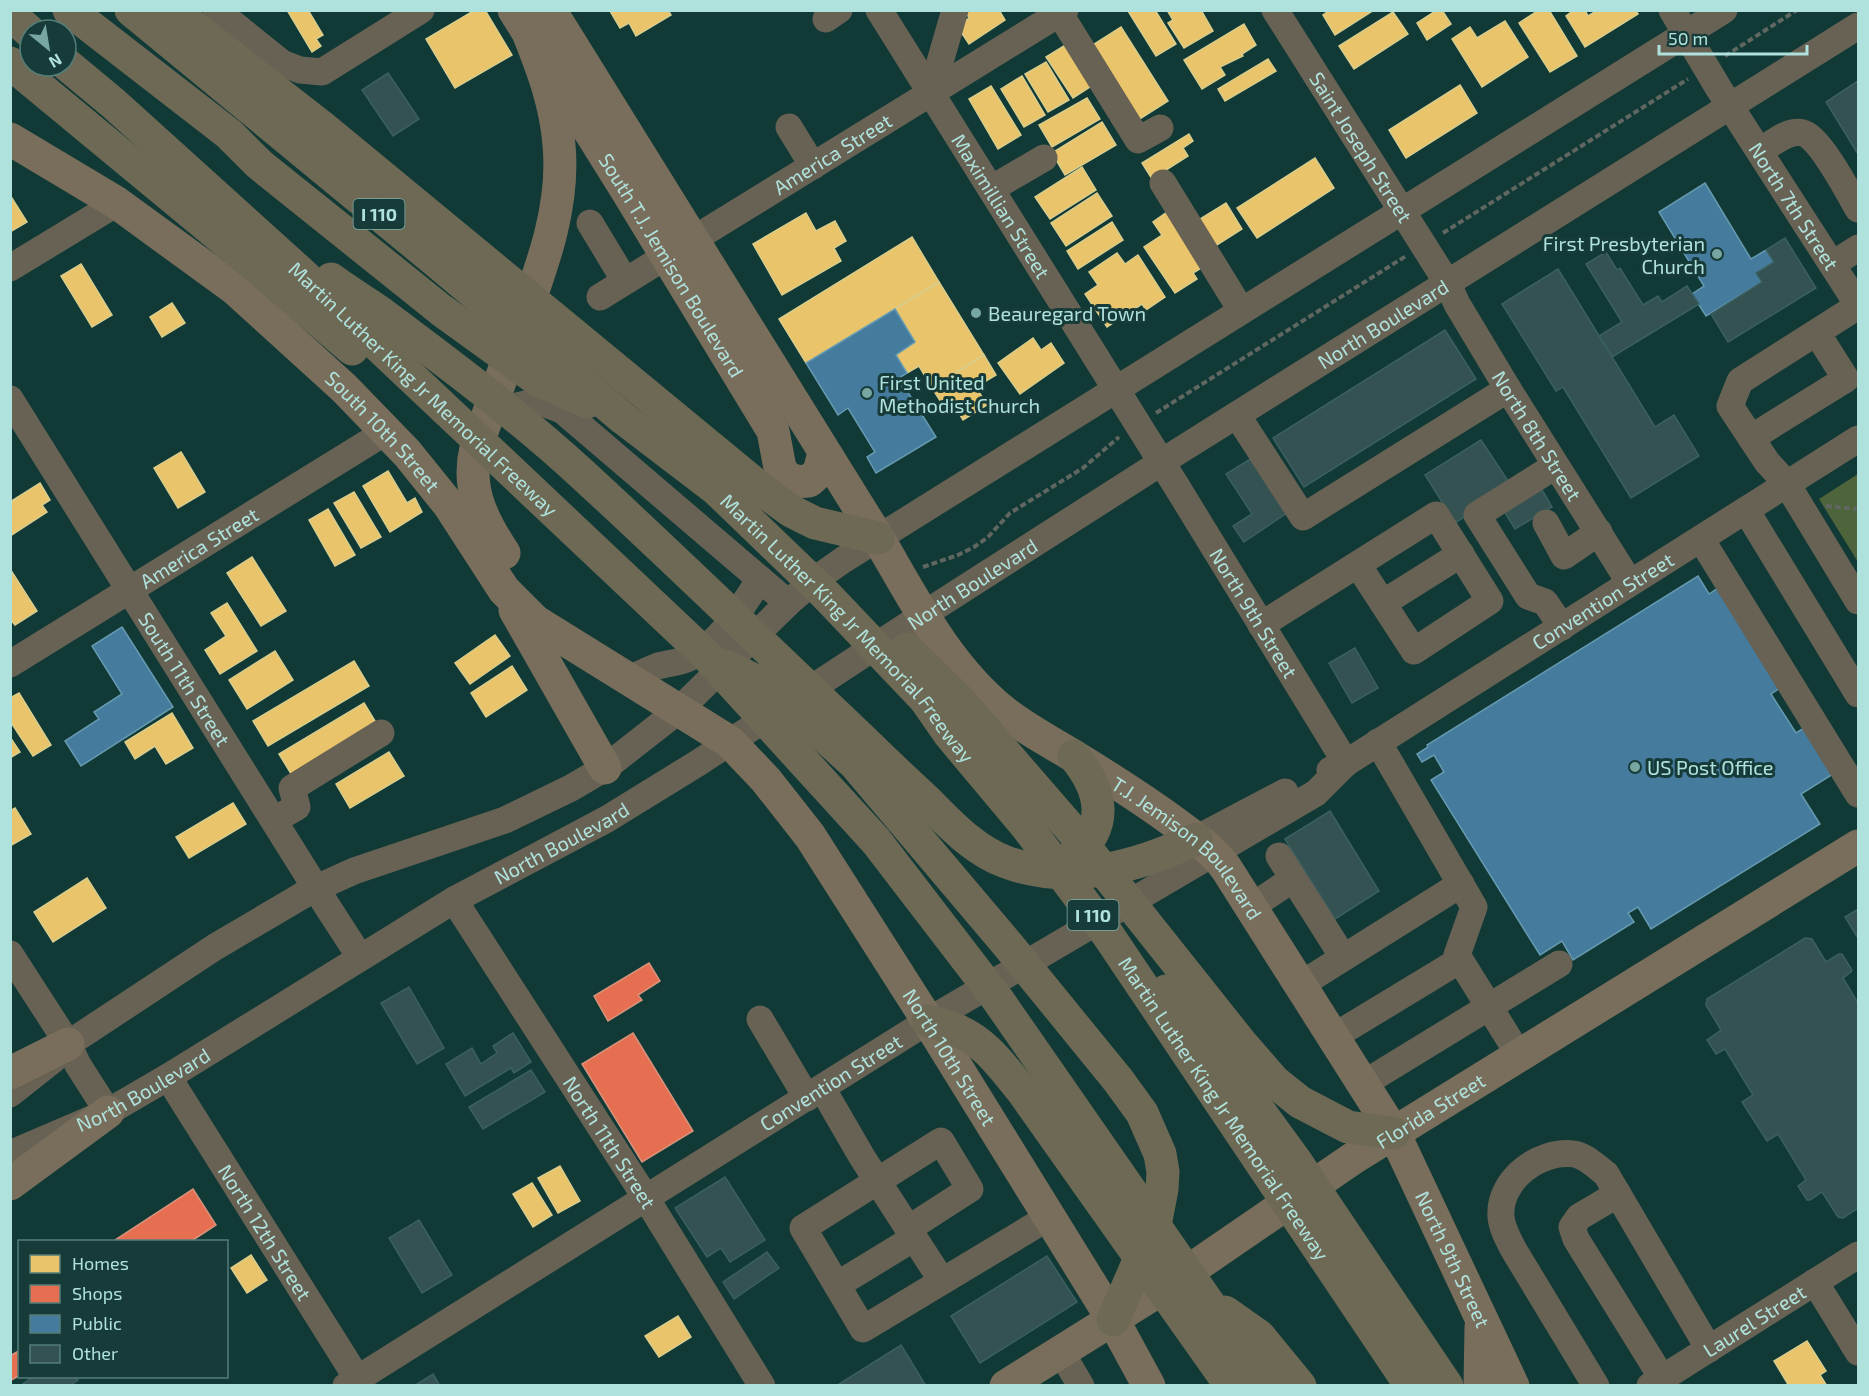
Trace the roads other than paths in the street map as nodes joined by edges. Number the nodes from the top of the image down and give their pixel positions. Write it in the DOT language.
graph roads {
  1 [pos="69,10"];
  2 [pos="131,10"];
  3 [pos="172,10"];
  4 [pos="216,10"];
  5 [pos="421,10"];
  6 [pos="550,10"];
  7 [pos="879,10"];
  8 [pos="955,10"];
  9 [pos="1275,10"];
  10 [pos="1672,10"];
  11 [pos="1724,10"];
  12 [pos="1062,12"];
  13 [pos="522,23"];
  14 [pos="1858,26"];
  15 [pos="1686,34"];
  16 [pos="10,63"];
  17 [pos="78,74"];
  18 [pos="931,93"];
  19 [pos="1731,106"];
  20 [pos="789,127"];
  21 [pos="1160,128"];
  22 [pos="10,139"];
  23 [pos="1760,151"];
  24 [pos="1044,158"];
  25 [pos="813,166"];
  26 [pos="1163,183"];
  27 [pos="991,189"];
  28 [pos="219,200"];
  29 [pos="117,203"];
  30 [pos="1858,209"];
  31 [pos="1402,212"];
  32 [pos="590,223"];
  33 [pos="693,240"];
  34 [pos="1858,248"];
  35 [pos="666,257"];
  36 [pos="1833,264"];
  37 [pos="10,268"];
  38 [pos="626,281"];
  39 [pos="1448,284"];
  40 [pos="600,297"];
  41 [pos="1858,306"];
  42 [pos="1241,310"];
  43 [pos="1816,333"];
  44 [pos="1508,389"];
  45 [pos="1116,390"];
  46 [pos="10,399"];
  47 [pos="493,402"];
  48 [pos="1237,415"];
  49 [pos="624,419"];
  50 [pos="387,431"];
  51 [pos="1751,438"];
  52 [pos="1858,439"];
  53 [pos="476,448"];
  54 [pos="824,453"];
  55 [pos="1162,462"];
  56 [pos="1555,466"];
  57 [pos="1787,484"];
  58 [pos="438,490"];
  59 [pos="717,490"];
  60 [pos="532,492"];
  61 [pos="1746,510"];
  62 [pos="1546,523"];
  63 [pos="1599,532"];
  64 [pos="878,538"];
  65 [pos="1701,539"];
  66 [pos="1461,554"];
  67 [pos="1358,565"];
  68 [pos="760,579"];
  69 [pos="1630,583"];
  70 [pos="130,590"];
  71 [pos="504,590"];
  72 [pos="1858,601"];
  73 [pos="788,603"];
  74 [pos="1383,603"];
  75 [pos="924,615"];
  76 [pos="1261,625"];
  77 [pos="1562,627"];
  78 [pos="581,651"];
  79 [pos="708,657"];
  80 [pos="10,664"];
  81 [pos="628,680"];
  82 [pos="1858,694"];
  83 [pos="679,710"];
  84 [pos="381,733"];
  85 [pos="730,742"];
  86 [pos="1378,742"];
  87 [pos="1074,756"];
  88 [pos="1346,763"];
  89 [pos="605,768"];
  90 [pos="1858,794"];
  91 [pos="274,820"];
  92 [pos="1205,846"];
  93 [pos="1858,846"];
  94 [pos="1279,856"];
  95 [pos="1039,870"];
  96 [pos="1293,879"];
  97 [pos="1461,884"];
  98 [pos="316,888"];
  99 [pos="454,900"];
  100 [pos="1083,901"];
  101 [pos="1251,907"];
  102 [pos="10,954"];
  103 [pos="360,957"];
  104 [pos="1343,957"];
  105 [pos="1460,960"];
  106 [pos="1559,964"];
  107 [pos="1300,985"];
  108 [pos="1489,1006"];
  109 [pos="760,1019"];
  110 [pos="928,1021"];
  111 [pos="1333,1037"];
  112 [pos="68,1044"];
  113 [pos="1519,1055"];
  114 [pos="10,1073"];
  115 [pos="168,1077"];
  116 [pos="1363,1084"];
  117 [pos="814,1093"];
  118 [pos="10,1094"];
  119 [pos="108,1112"];
  120 [pos="1394,1133"];
  121 [pos="10,1154"];
  122 [pos="877,1180"];
  123 [pos="10,1184"];
  124 [pos="1618,1194"];
  125 [pos="646,1198"];
  126 [pos="1049,1217"];
  127 [pos="911,1234"];
  128 [pos="1858,1255"];
  129 [pos="942,1281"];
  130 [pos="1815,1282"];
  131 [pos="837,1285"];
  132 [pos="1202,1295"];
  133 [pos="1480,1316"];
  134 [pos="1113,1320"];
  135 [pos="1709,1349"];
  136 [pos="1061,1352"];
  137 [pos="1858,1352"];
  138 [pos="1656,1382"];
  139 [pos="355,1383"];
  140 [pos="762,1386"];
  141 [pos="1006,1386"];
  142 [pos="1081,1386"];
  143 [pos="1149,1386"];
  144 [pos="1231,1386"];
  145 [pos="1266,1386"];
  146 [pos="1300,1386"];
  147 [pos="1411,1386"];
  148 [pos="1447,1386"];
  149 [pos="1480,1386"];
  150 [pos="1513,1386"];
  151 [pos="1596,1386"];
  1 -- 49 [label="highway"];
  2 -- 49 [label="highway, Martin Luther King Jr Memorial Freeway / I 110"];
  3 -- 64 [label="highway"];
  4 -- 5 [label="street"];
  6 -- 33 [label="main road, South T.J. Jemison Boulevard"];
  7 -- 18 [label="street, Maximillian Street"];
  8 -- 18 [label="street"];
  9 -- 31 [label="street, Saint Joseph Street"];
  10 -- 15 [label="street, North 7th Street"];
  11 -- 15 [label="street"];
  12 -- 18 [label="street, America Street"];
  12 -- 21 [label="street"];
  13 -- 35 [label="main road, South T.J. Jemison Boulevard"];
  13 -- 47 [label="main road"];
  14 -- 19 [label="street, North Boulevard"];
  15 -- 19 [label="street, North 7th Street"];
  15 -- 31 [label="street"];
  16 -- 60 [label="highway"];
  17 -- 28 [label="highway, Martin Luther King Jr Memorial Freeway"];
  18 -- 25 [label="street, America Street"];
  18 -- 27 [label="street, Maximillian Street"];
  19 -- 23 [label="street, North 7th Street"];
  19 -- 39 [label="street, North Boulevard"];
  20 -- 25 [label="street"];
  22 -- 29 [label="main road, South 10th Street"];
  23 -- 30 [label="street"];
  23 -- 36 [label="street, North 7th Street"];
  24 -- 27 [label="street"];
  25 -- 33 [label="street, America Street"];
  26 -- 42 [label="street"];
  27 -- 45 [label="street, Maximillian Street"];
  28 -- 60 [label="highway, Martin Luther King Jr Memorial Freeway"];
  28 -- 95 [label="highway"];
  29 -- 37 [label="street"];
  29 -- 50 [label="main road, South 10th Street"];
  31 -- 39 [label="street, Saint Joseph Street"];
  31 -- 42 [label="street"];
  32 -- 38 [label="street"];
  33 -- 35 [label="street, America Street"];
  33 -- 54 [label="main road, South T.J. Jemison Boulevard"];
  34 -- 36 [label="street"];
  35 -- 38 [label="street, America Street"];
  35 -- 54 [label="main road, South T.J. Jemison Boulevard"];
  36 -- 41 [label="street, North 7th Street"];
  38 -- 40 [label="street, America Street"];
  39 -- 44 [label="street, North 8th Street"];
  39 -- 48 [label="street, North Boulevard"];
  41 -- 43 [label="street"];
  42 -- 45 [label="street"];
  43 -- 51 [label="street"];
  43 -- 51 [label="street"];
  44 -- 48 [label="street"];
  44 -- 56 [label="street, North 8th Street"];
  45 -- 55 [label="street, Maximillian Street"];
  45 -- 64 [label="street"];
  46 -- 70 [label="street, South 11th Street"];
  47 -- 53 [label="main road"];
  47 -- 68 [label="street"];
  48 -- 55 [label="street, North Boulevard"];
  49 -- 59 [label="highway, Martin Luther King Jr Memorial Freeway / I 110"];
  50 -- 58 [label="main road, South 10th Street"];
  50 -- 70 [label="street, America Street"];
  51 -- 57 [label="street"];
  52 -- 57 [label="street, Convention Street"];
  53 -- 58 [label="main road"];
  53 -- 78 [label="main road"];
  54 -- 64 [label="main road, South T.J. Jemison Boulevard"];
  55 -- 75 [label="street, North Boulevard"];
  55 -- 76 [label="street, North 9th Street"];
  56 -- 63 [label="street, North 8th Street"];
  56 -- 77 [label="street"];
  57 -- 61 [label="street, Convention Street"];
  57 -- 72 [label="street"];
  58 -- 71 [label="main road, South 10th Street"];
  59 -- 100 [label="highway, Martin Luther King Jr Memorial Freeway / I 110"];
  59 -- 120 [label="highway"];
  60 -- 79 [label="highway, Martin Luther King Jr Memorial Freeway"];
  61 -- 65 [label="street, Convention Street"];
  61 -- 82 [label="street"];
  62 -- 63 [label="street"];
  63 -- 69 [label="street, North 8th Street"];
  64 -- 73 [label="street"];
  64 -- 75 [label="main road, South T.J. Jemison Boulevard"];
  65 -- 69 [label="street, Convention Street"];
  65 -- 90 [label="street"];
  66 -- 67 [label="street"];
  66 -- 74 [label="street"];
  66 -- 74 [label="street"];
  67 -- 74 [label="street"];
  67 -- 76 [label="street"];
  68 -- 73 [label="street"];
  68 -- 81 [label="street"];
  69 -- 77 [label="street, Convention Street"];
  70 -- 80 [label="street, America Street"];
  70 -- 91 [label="street, South 11th Street"];
  71 -- 78 [label="main road, South 10th Street"];
  71 -- 89 [label="main road"];
  73 -- 83 [label="street"];
  75 -- 85 [label="street, North Boulevard"];
  75 -- 87 [label="main road, T.J. Jemison Boulevard"];
  76 -- 88 [label="street, North 9th Street"];
  77 -- 86 [label="street, Convention Street"];
  78 -- 81 [label="main road, South 10th Street"];
  79 -- 132 [label="highway, Martin Luther King Jr Memorial Freeway"];
  79 -- 134 [label="highway"];
  81 -- 83 [label="main road, South 10th Street"];
  83 -- 85 [label="main road, South 10th Street"];
  83 -- 89 [label="street"];
  84 -- 91 [label="street"];
  85 -- 99 [label="street, North Boulevard"];
  85 -- 110 [label="main road, North 10th Street"];
  86 -- 88 [label="street, Convention Street"];
  86 -- 97 [label="street"];
  87 -- 92 [label="main road, T.J. Jemison Boulevard"];
  87 -- 95 [label="highway"];
  88 -- 92 [label="street, Convention Street"];
  89 -- 98 [label="street"];
  91 -- 98 [label="street, South 11th Street"];
  92 -- 95 [label="highway"];
  92 -- 101 [label="main road, T.J. Jemison Boulevard"];
  92 -- 110 [label="street, Convention Street"];
  93 -- 113 [label="main road, Florida Street"];
  94 -- 96 [label="street"];
  96 -- 101 [label="street"];
  96 -- 104 [label="street"];
  97 -- 104 [label="street"];
  97 -- 105 [label="street"];
  98 -- 103 [label="street, South 11th Street"];
  98 -- 112 [label="street"];
  99 -- 103 [label="street, North Boulevard"];
  99 -- 125 [label="street, North 11th Street"];
  100 -- 147 [label="highway, Martin Luther King Jr Memorial Freeway / I 110"];
  100 -- 148 [label="highway"];
  101 -- 107 [label="main road, T.J. Jemison Boulevard"];
  102 -- 112 [label="street"];
  103 -- 115 [label="street, North Boulevard"];
  104 -- 107 [label="street"];
  105 -- 108 [label="street"];
  105 -- 111 [label="street"];
  106 -- 108 [label="street"];
  107 -- 111 [label="main road, T.J. Jemison Boulevard"];
  108 -- 113 [label="street"];
  108 -- 116 [label="street"];
  109 -- 117 [label="street"];
  110 -- 117 [label="street, Convention Street"];
  110 -- 126 [label="main road, North 10th Street"];
  110 -- 144 [label="highway"];
  111 -- 116 [label="main road, T.J. Jemison Boulevard"];
  112 -- 114 [label="main road"];
  112 -- 118 [label="street"];
  112 -- 119 [label="street"];
  113 -- 120 [label="main road, Florida Street"];
  115 -- 119 [label="street, North Boulevard"];
  115 -- 139 [label="street, North 12th Street"];
  116 -- 120 [label="main road, T.J. Jemison Boulevard"];
  117 -- 122 [label="street"];
  117 -- 125 [label="street, Convention Street"];
  119 -- 121 [label="street, North Boulevard"];
  119 -- 123 [label="main road"];
  120 -- 133 [label="main road, North 9th Street"];
  120 -- 134 [label="main road, Florida Street"];
  122 -- 127 [label="street"];
  122 -- 127 [label="street"];
  122 -- 131 [label="street"];
  124 -- 135 [label="street"];
  124 -- 138 [label="street"];
  124 -- 151 [label="street"];
  125 -- 139 [label="street, Convention Street"];
  125 -- 140 [label="street, North 11th Street"];
  126 -- 129 [label="street"];
  126 -- 134 [label="main road, North 10th Street"];
  127 -- 129 [label="street"];
  127 -- 131 [label="street"];
  128 -- 130 [label="street, Laurel Street"];
  129 -- 131 [label="street"];
  130 -- 135 [label="street, Laurel Street"];
  130 -- 137 [label="street"];
  132 -- 145 [label="highway, Martin Luther King Jr Memorial Freeway"];
  132 -- 146 [label="highway"];
  133 -- 149 [label="main road"];
  133 -- 150 [label="main road, North 9th Street"];
  134 -- 136 [label="main road, Florida Street"];
  134 -- 143 [label="main road, North 10th Street"];
  135 -- 138 [label="street, Laurel Street"];
  136 -- 141 [label="main road, Florida Street"];
  136 -- 142 [label="street"];
}
